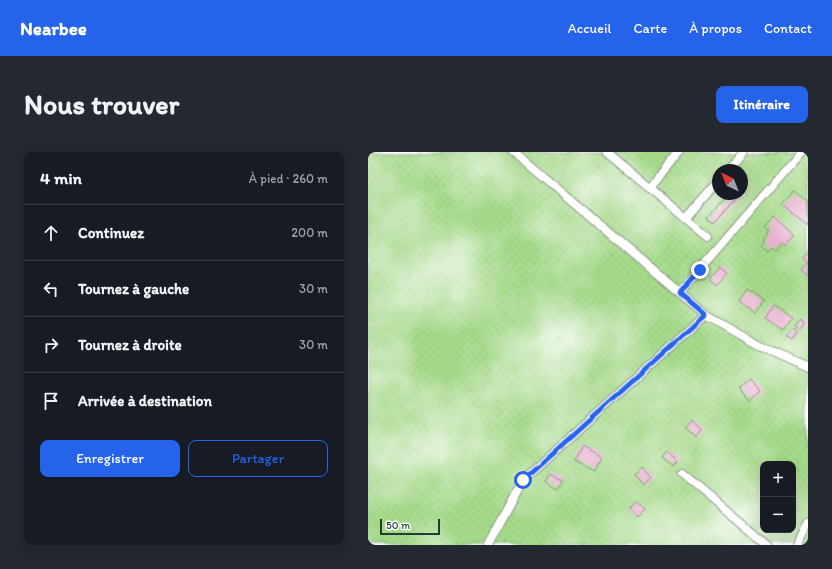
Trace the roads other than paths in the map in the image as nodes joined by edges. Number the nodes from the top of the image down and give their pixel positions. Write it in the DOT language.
graph roads {
  1 [pos="513,152"];
  2 [pos="607,152"];
  3 [pos="679,152"];
  4 [pos="744,152"];
  5 [pos="801,152"];
  6 [pos="733,164"];
  7 [pos="649,188"];
  8 [pos="712,188"];
  9 [pos="686,218"];
  10 [pos="708,236"];
  11 [pos="680,293"];
  12 [pos="706,315"];
  13 [pos="808,367"];
  14 [pos="682,474"];
  15 [pos="808,524"];
  16 [pos="488,545"];
  17 [pos="767,545"];
  18 [pos="797,545"];
  1 -- 11 [label="street"];
  2 -- 7 [label="street"];
  3 -- 7 [label="street"];
  4 -- 6 [label="street"];
  5 -- 11 [label="street"];
  7 -- 9 [label="street"];
  8 -- 9 [label="street"];
  9 -- 10 [label="street"];
  11 -- 12 [label="street"];
  12 -- 13 [label="street"];
  12 -- 16 [label="street"];
  14 -- 17 [label="street"];
  15 -- 18 [label="street"];
}
